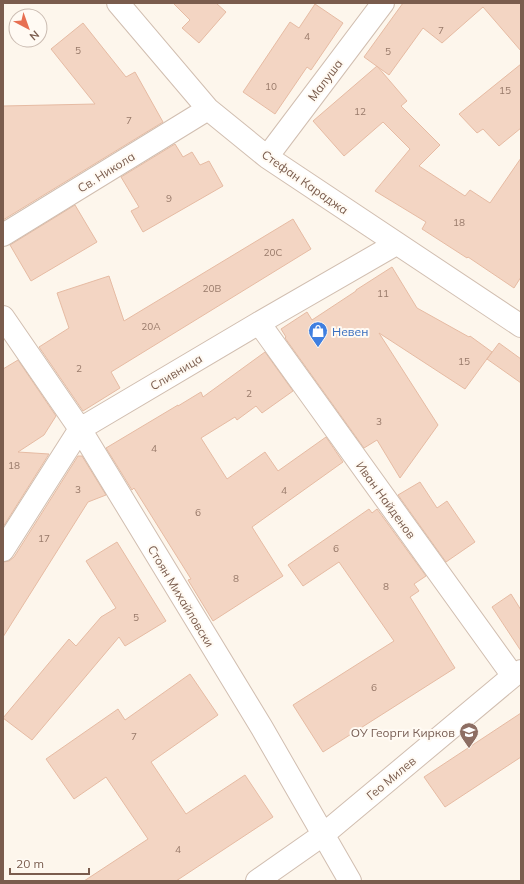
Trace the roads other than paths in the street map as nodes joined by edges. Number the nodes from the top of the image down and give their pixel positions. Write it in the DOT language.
graph roads {
  1 [pos="118,3"];
  2 [pos="383,3"];
  3 [pos="208,109"];
  4 [pos="267,157"];
  5 [pos="3,235"];
  6 [pos="396,244"];
  7 [pos="3,317"];
  8 [pos="258,323"];
  9 [pos="521,326"];
  10 [pos="80,429"];
  11 [pos="3,550"];
  12 [pos="517,674"];
  13 [pos="324,834"];
  14 [pos="257,881"];
  15 [pos="350,881"];
  1 -- 3 [label="street, Стефан Караджа"];
  2 -- 4 [label="street, Малуша"];
  3 -- 4 [label="street, Стефан Караджа"];
  3 -- 5 [label="street, Св. Никола"];
  4 -- 6 [label="street, Стефан Караджа"];
  6 -- 8 [label="street, Сливница"];
  6 -- 9 [label="street, Стефан Караджа"];
  7 -- 10 [label="street, Стоян Михайловски"];
  8 -- 10 [label="street, Сливница"];
  8 -- 12 [label="street, Иван Найденов"];
  10 -- 11 [label="street, Сливница"];
  10 -- 13 [label="street, Стоян Михайловски"];
  12 -- 13 [label="street, Гео Милев"];
  13 -- 14 [label="street, Гео Милев"];
  13 -- 15 [label="street, Стоян Михайловски"];
}
